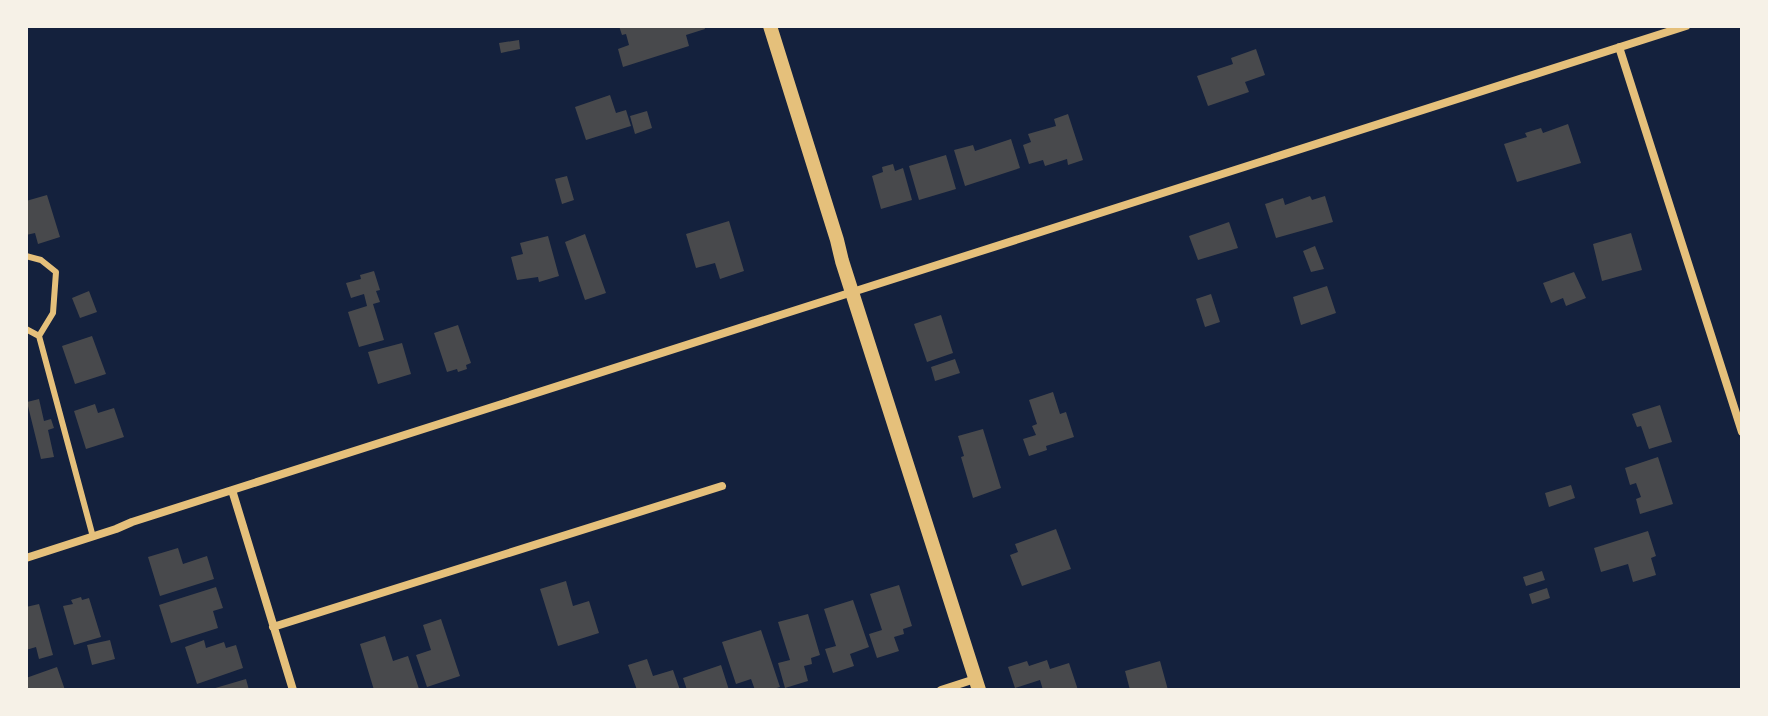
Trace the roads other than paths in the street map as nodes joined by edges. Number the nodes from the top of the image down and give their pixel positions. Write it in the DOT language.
graph roads {
  1 [pos="770,26"];
  2 [pos="1686,26"];
  3 [pos="1619,47"];
  4 [pos="26,256"];
  5 [pos="852,291"];
  6 [pos="26,329"];
  7 [pos="39,336"];
  8 [pos="1742,432"];
  9 [pos="722,486"];
  10 [pos="232,490"];
  11 [pos="93,537"];
  12 [pos="26,558"];
  13 [pos="273,627"];
  14 [pos="977,685"];
  15 [pos="293,690"];
  16 [pos="941,690"];
  1 -- 5 [label="street"];
  2 -- 3 [label="street"];
  3 -- 5 [label="street"];
  3 -- 8 [label="street"];
  4 -- 7 [label="lane"];
  5 -- 10 [label="street"];
  5 -- 14 [label="street"];
  6 -- 7 [label="lane"];
  7 -- 11 [label="lane"];
  9 -- 13 [label="street"];
  10 -- 11 [label="street"];
  10 -- 13 [label="street"];
  11 -- 12 [label="street"];
  13 -- 15 [label="street"];
  14 -- 16 [label="street"];
}
